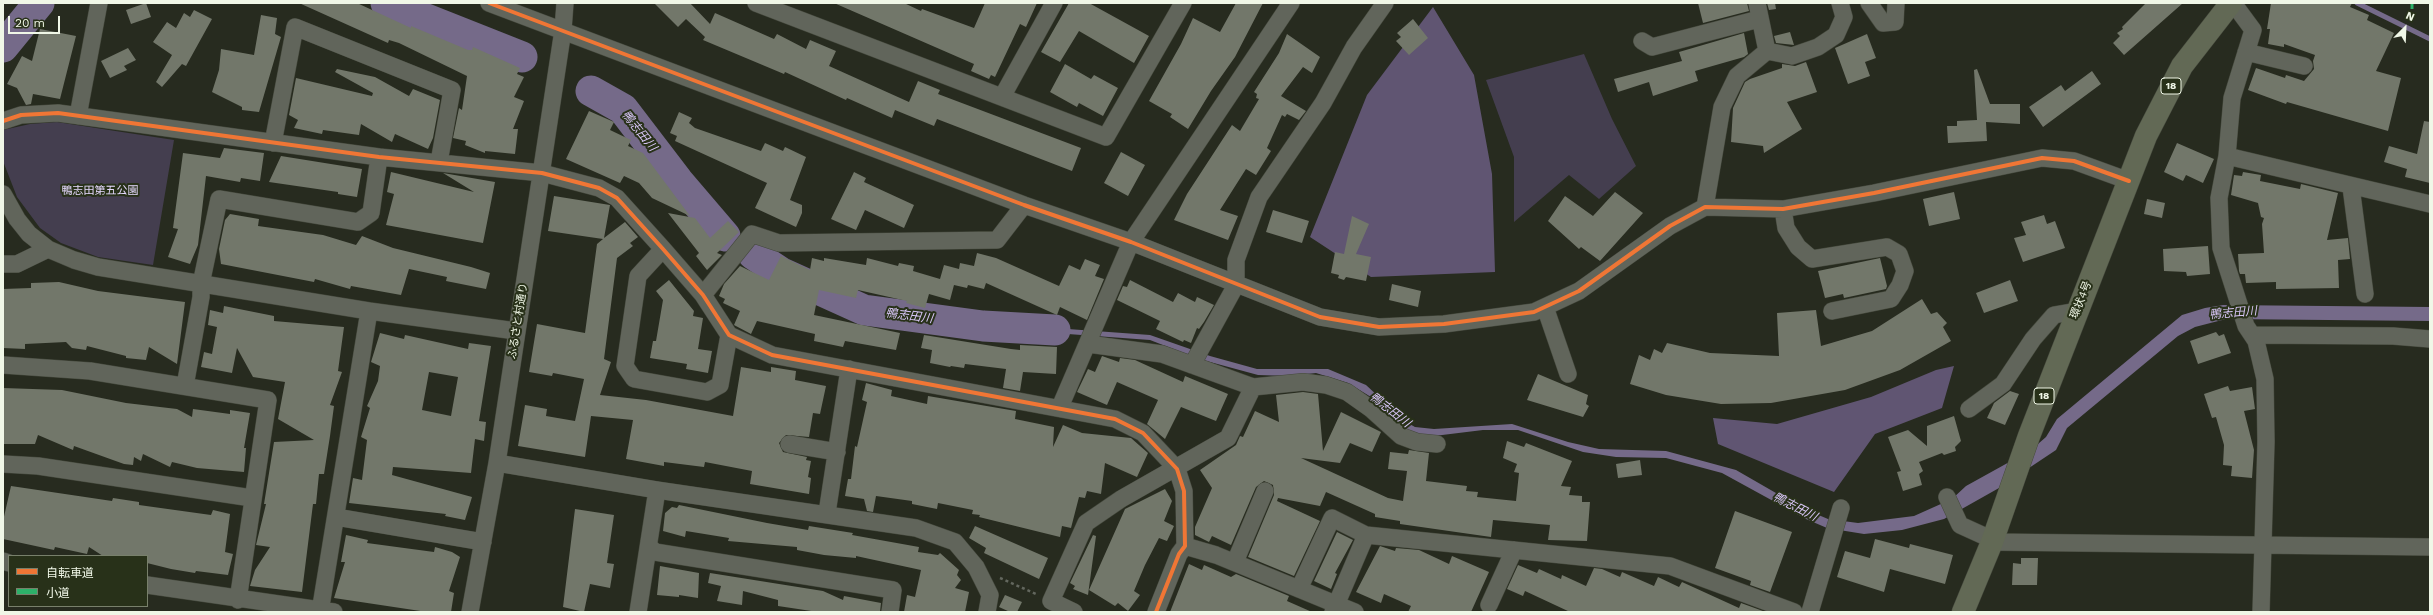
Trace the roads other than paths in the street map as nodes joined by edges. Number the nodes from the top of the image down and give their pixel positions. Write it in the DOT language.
graph roads {
  1 [pos="99,3"];
  2 [pos="489,3"];
  3 [pos="565,3"];
  4 [pos="756,3"];
  5 [pos="1054,3"];
  6 [pos="1183,3"];
  7 [pos="1291,3"];
  8 [pos="1385,3"];
  9 [pos="1840,3"];
  10 [pos="1869,3"];
  11 [pos="1896,3"];
  12 [pos="2232,3"];
  13 [pos="1758,11"];
  14 [pos="563,30"];
  15 [pos="1642,41"];
  16 [pos="1767,51"];
  17 [pos="2246,52"];
  18 [pos="2304,66"];
  19 [pos="1002,97"];
  20 [pos="78,116"];
  21 [pos="3,121"];
  22 [pos="273,143"];
  23 [pos="2227,156"];
  24 [pos="379,157"];
  25 [pos="439,162"];
  26 [pos="542,173"];
  27 [pos="2129,181"];
  28 [pos="2351,187"];
  29 [pos="3,194"];
  30 [pos="2430,204"];
  31 [pos="1024,205"];
  32 [pos="1705,206"];
  33 [pos="1783,209"];
  34 [pos="1132,242"];
  35 [pos="48,249"];
  36 [pos="663,249"];
  37 [pos="3,264"];
  38 [pos="201,284"];
  39 [pos="1236,285"];
  40 [pos="2365,294"];
  41 [pos="703,295"];
  42 [pos="1545,307"];
  43 [pos="370,311"];
  44 [pos="1832,311"];
  45 [pos="2077,311"];
  46 [pos="516,331"];
  47 [pos="2249,331"];
  48 [pos="729,335"];
  49 [pos="2430,339"];
  50 [pos="1088,344"];
  51 [pos="1193,364"];
  52 [pos="3,365"];
  53 [pos="849,369"];
  54 [pos="1568,374"];
  55 [pos="185,386"];
  56 [pos="1252,387"];
  57 [pos="1060,407"];
  58 [pos="1969,409"];
  59 [pos="789,444"];
  60 [pos="1437,444"];
  61 [pos="837,452"];
  62 [pos="497,463"];
  63 [pos="3,464"];
  64 [pos="1177,469"];
  65 [pos="657,490"];
  66 [pos="1266,491"];
  67 [pos="1947,497"];
  68 [pos="252,498"];
  69 [pos="1840,511"];
  70 [pos="827,514"];
  71 [pos="336,517"];
  72 [pos="1366,535"];
  73 [pos="1992,541"];
  74 [pos="483,542"];
  75 [pos="649,546"];
  76 [pos="1185,546"];
  77 [pos="2261,547"];
  78 [pos="2430,547"];
  79 [pos="1514,550"];
  80 [pos="1235,562"];
  81 [pos="148,585"];
  82 [pos="1299,589"];
  83 [pos="238,600"];
  84 [pos="1489,605"];
  85 [pos="1335,608"];
  86 [pos="325,611"];
  87 [pos="470,612"];
  88 [pos="638,612"];
  89 [pos="890,612"];
  90 [pos="987,612"];
  91 [pos="1074,612"];
  92 [pos="1156,612"];
  93 [pos="1355,612"];
  94 [pos="1794,612"];
  95 [pos="1810,612"];
  96 [pos="1963,612"];
  97 [pos="2260,612"];
  1 -- 20 [label="street"];
  2 -- 14 [label="street"];
  3 -- 14 [label="street, ふるさと村通り"];
  4 -- 19 [label="street"];
  5 -- 19 [label="street"];
  6 -- 19 [label="street"];
  7 -- 34 [label="street"];
  8 -- 39 [label="street"];
  9 -- 16 [label="street"];
  10 -- 11 [label="street"];
  12 -- 17 [label="street"];
  12 -- 27 [label="main road, 環状4号 / 18"];
  13 -- 15 [label="street"];
  13 -- 16 [label="street"];
  14 -- 26 [label="street, ふるさと村通り"];
  14 -- 31 [label="street"];
  16 -- 32 [label="street"];
  17 -- 18 [label="street"];
  17 -- 23 [label="street"];
  20 -- 21 [label="street"];
  20 -- 22 [label="street"];
  22 -- 24 [label="street"];
  22 -- 25 [label="street"];
  23 -- 28 [label="street"];
  23 -- 47 [label="street"];
  24 -- 25 [label="street"];
  24 -- 38 [label="street"];
  25 -- 26 [label="street"];
  26 -- 36 [label="street"];
  26 -- 46 [label="street, ふるさと村通り"];
  27 -- 33 [label="street"];
  27 -- 45 [label="main road, 環状4号 / 18"];
  28 -- 30 [label="street"];
  28 -- 40 [label="street"];
  29 -- 35 [label="street"];
  31 -- 34 [label="street"];
  31 -- 41 [label="street"];
  32 -- 33 [label="street"];
  32 -- 42 [label="street"];
  33 -- 44 [label="street"];
  34 -- 39 [label="street"];
  34 -- 50 [label="street"];
  35 -- 37 [label="street"];
  35 -- 38 [label="street"];
  36 -- 41 [label="street"];
  36 -- 48 [label="street"];
  38 -- 43 [label="street"];
  38 -- 55 [label="street"];
  39 -- 42 [label="street"];
  39 -- 51 [label="street"];
  41 -- 48 [label="street"];
  42 -- 54 [label="street"];
  43 -- 46 [label="street"];
  43 -- 71 [label="street"];
  45 -- 58 [label="street"];
  45 -- 73 [label="main road, 環状4号 / 18"];
  46 -- 62 [label="street, ふるさと村通り"];
  47 -- 49 [label="street"];
  47 -- 77 [label="street"];
  48 -- 53 [label="street"];
  50 -- 51 [label="street"];
  50 -- 57 [label="street"];
  51 -- 56 [label="street"];
  52 -- 55 [label="street"];
  53 -- 57 [label="street"];
  53 -- 61 [label="street"];
  55 -- 68 [label="street"];
  56 -- 60 [label="street"];
  56 -- 64 [label="street"];
  57 -- 64 [label="street"];
  59 -- 61 [label="street"];
  61 -- 70 [label="street"];
  62 -- 65 [label="street"];
  62 -- 74 [label="street, ふるさと村通り"];
  63 -- 68 [label="street"];
  64 -- 76 [label="street"];
  64 -- 91 [label="street"];
  65 -- 70 [label="street"];
  65 -- 75 [label="street"];
  66 -- 80 [label="street"];
  67 -- 73 [label="street"];
  68 -- 83 [label="street"];
  69 -- 95 [label="street"];
  70 -- 90 [label="street"];
  71 -- 74 [label="street"];
  71 -- 86 [label="street"];
  72 -- 79 [label="street"];
  72 -- 82 [label="street"];
  72 -- 85 [label="street"];
  73 -- 77 [label="street"];
  73 -- 96 [label="main road, 環状4号 / 18"];
  74 -- 87 [label="street, ふるさと村通り"];
  75 -- 88 [label="street"];
  75 -- 89 [label="street"];
  76 -- 80 [label="street"];
  76 -- 92 [label="street"];
  77 -- 78 [label="street"];
  77 -- 97 [label="street"];
  79 -- 84 [label="street"];
  79 -- 94 [label="street"];
  80 -- 82 [label="street"];
  81 -- 83 [label="street"];
  82 -- 85 [label="street"];
  83 -- 86 [label="street"];
  85 -- 93 [label="street"];
}
